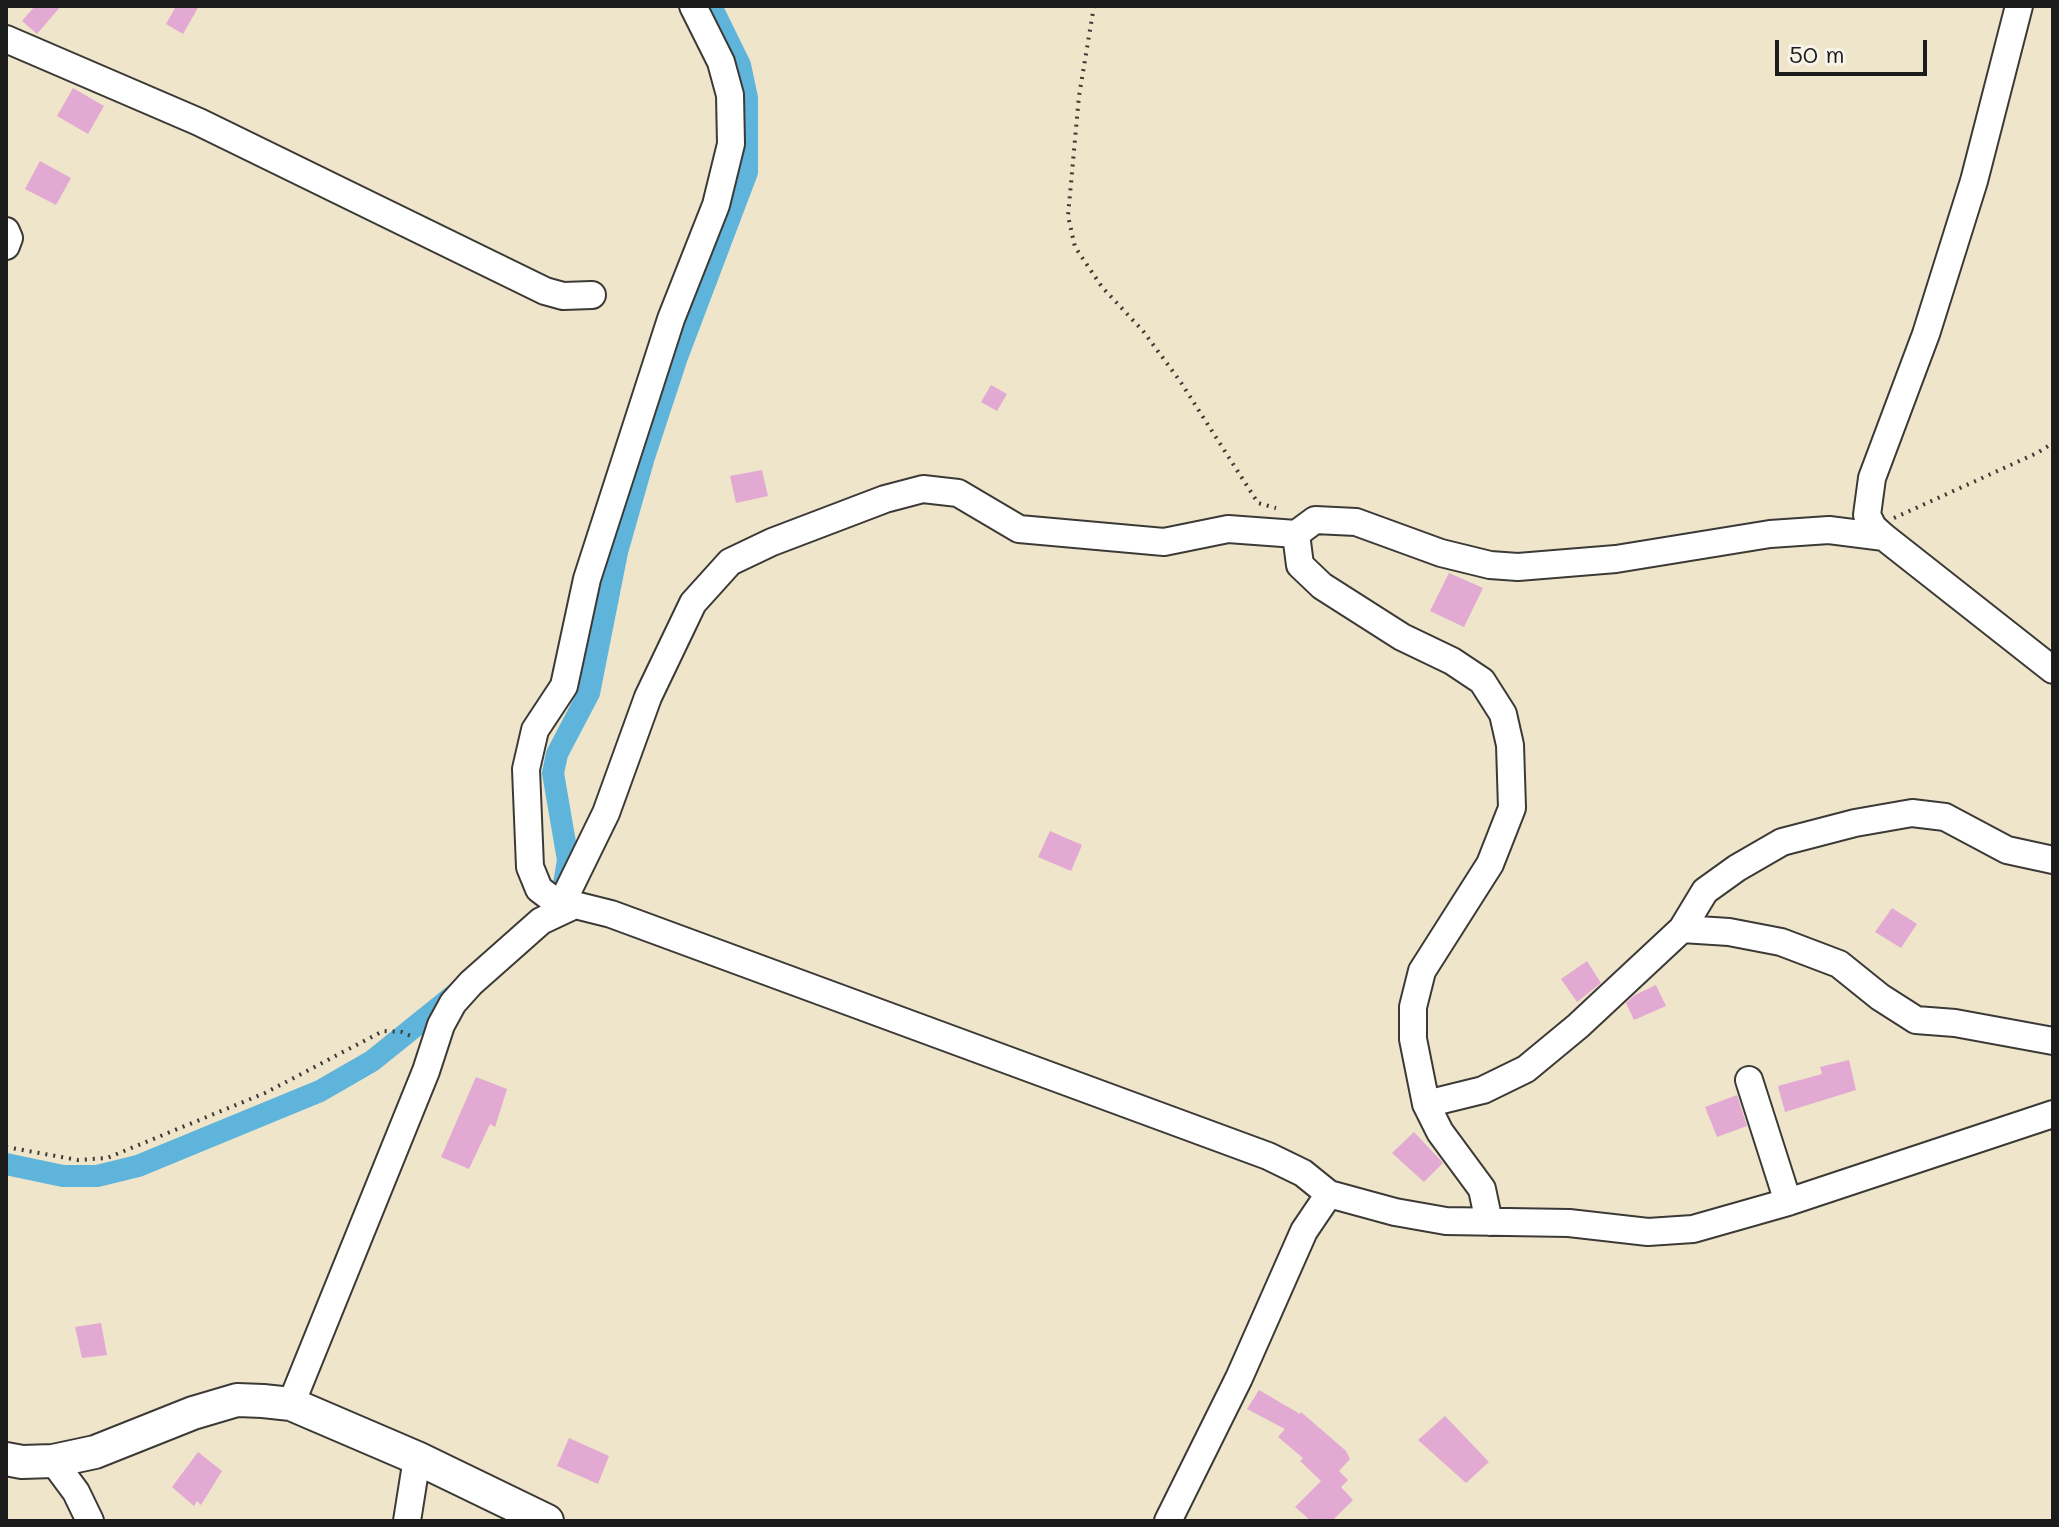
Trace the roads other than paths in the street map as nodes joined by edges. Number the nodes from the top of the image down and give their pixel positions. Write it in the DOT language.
graph roads {
  1 [pos="693,6"];
  2 [pos="2019,6"];
  3 [pos="6,39"];
  4 [pos="6,231"];
  5 [pos="6,246"];
  6 [pos="592,295"];
  7 [pos="1306,527"];
  8 [pos="1878,532"];
  9 [pos="2053,670"];
  10 [pos="2053,860"];
  11 [pos="555,901"];
  12 [pos="1682,929"];
  13 [pos="2053,1041"];
  14 [pos="1749,1080"];
  15 [pos="1426,1104"];
  16 [pos="2053,1114"];
  17 [pos="1329,1194"];
  18 [pos="1788,1202"];
  19 [pos="1489,1222"];
  20 [pos="291,1404"];
  21 [pos="417,1458"];
  22 [pos="6,1459"];
  23 [pos="53,1461"];
  24 [pos="90,1521"];
  25 [pos="407,1521"];
  26 [pos="547,1521"];
  27 [pos="1168,1521"];
  1 -- 11 [label="street"];
  2 -- 8 [label="street"];
  3 -- 6 [label="street"];
  4 -- 5 [label="street"];
  7 -- 8 [label="street"];
  7 -- 11 [label="street"];
  7 -- 15 [label="street"];
  8 -- 9 [label="street"];
  10 -- 12 [label="street"];
  11 -- 17 [label="street"];
  11 -- 20 [label="street"];
  12 -- 13 [label="street"];
  12 -- 15 [label="street"];
  14 -- 18 [label="street"];
  15 -- 19 [label="street"];
  16 -- 18 [label="street"];
  17 -- 19 [label="street"];
  17 -- 27 [label="street"];
  18 -- 19 [label="street"];
  20 -- 21 [label="main road"];
  20 -- 23 [label="main road"];
  21 -- 25 [label="street"];
  21 -- 26 [label="main road"];
  22 -- 23 [label="main road"];
  23 -- 24 [label="street"];
}
